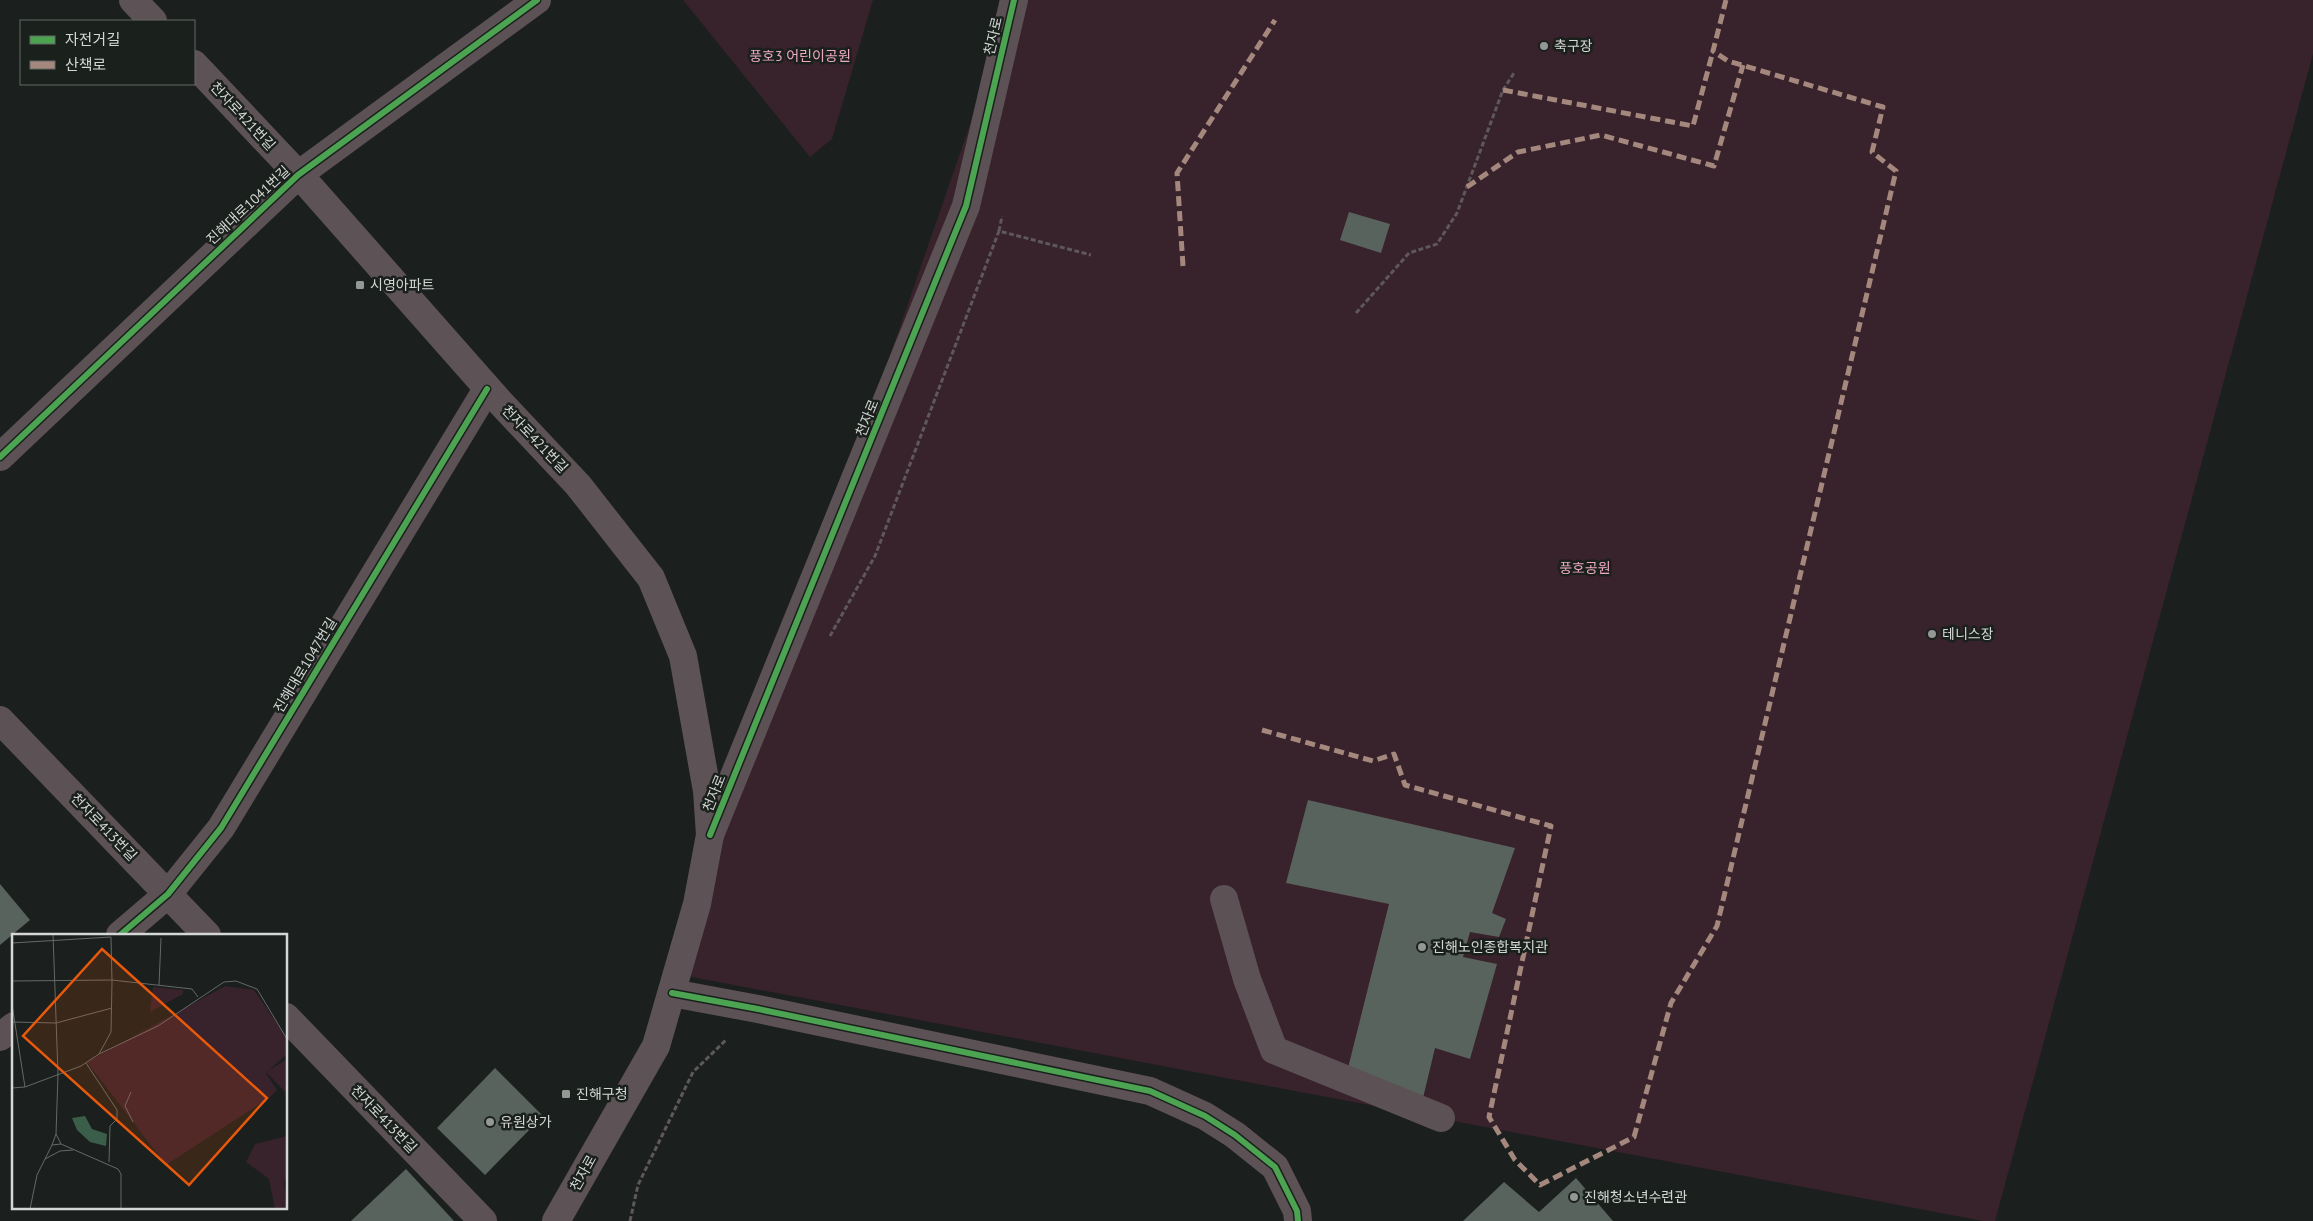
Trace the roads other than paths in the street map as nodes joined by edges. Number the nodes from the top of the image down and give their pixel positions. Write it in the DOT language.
graph roads {
  1 [pos="133,0"];
  2 [pos="537,0"];
  3 [pos="1014,0"];
  4 [pos="152,20"];
  5 [pos="195,65"];
  6 [pos="298,175"];
  7 [pos="487,389"];
  8 [pos="0,457"];
  9 [pos="0,720"];
  10 [pos="710,835"];
  11 [pos="168,894"];
  12 [pos="1224,899"];
  13 [pos="121,934"];
  14 [pos="206,934"];
  15 [pos="672,993"];
  16 [pos="288,1019"];
  17 [pos="12,1028"];
  18 [pos="0,1037"];
  19 [pos="1441,1118"];
  20 [pos="482,1221"];
  21 [pos="556,1221"];
  22 [pos="1298,1221"];
  1 -- 4 [label="main road"];
  2 -- 6 [label="street, 진해대로1041번길"];
  3 -- 10 [label="street, 천자로"];
  5 -- 6 [label="main road, 천자로421번길"];
  6 -- 7 [label="main road, 천자로421번길"];
  6 -- 8 [label="street, 진해대로1041번길"];
  7 -- 10 [label="main road, 천자로421번길"];
  7 -- 11 [label="street, 진해대로1047번길"];
  9 -- 11 [label="street, 천자로413번길"];
  10 -- 15 [label="main road, 천자로"];
  11 -- 13 [label="street, 진해대로1047번길"];
  11 -- 14 [label="street, 천자로413번길"];
  12 -- 19 [label="street"];
  15 -- 21 [label="main road, 천자로"];
  15 -- 22 [label="street"];
  16 -- 20 [label="street, 천자로413번길"];
  17 -- 18 [label="street"];
}
